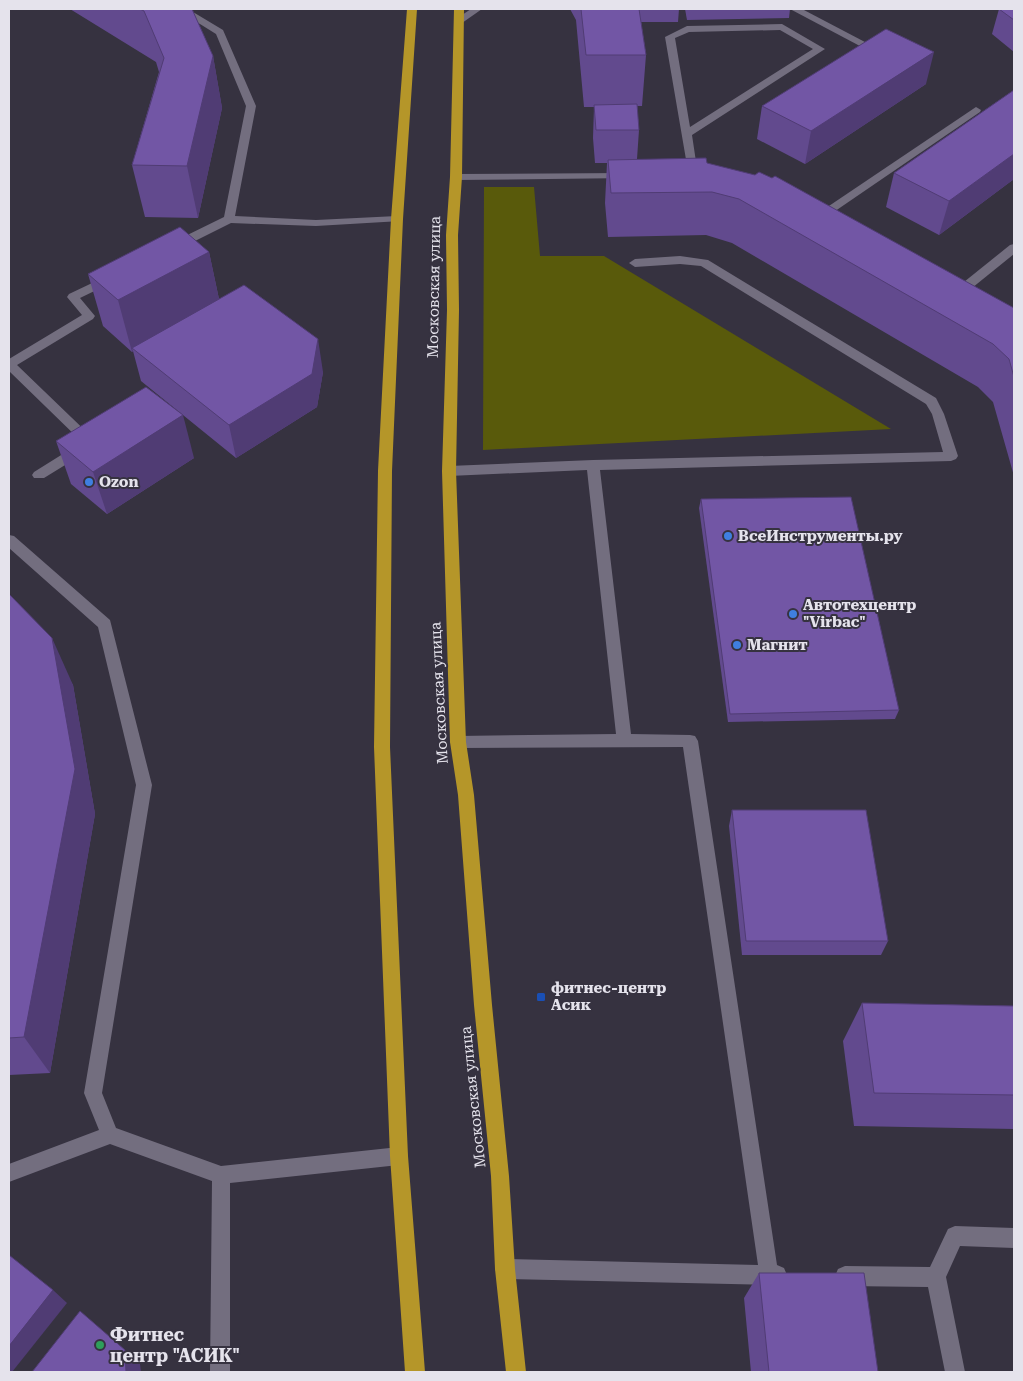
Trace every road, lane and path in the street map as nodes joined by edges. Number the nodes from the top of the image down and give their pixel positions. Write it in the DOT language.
graph roads {
  1 [pos="181,9"];
  2 [pos="412,9"];
  3 [pos="476,9"];
  4 [pos="795,9"];
  5 [pos="459,15"];
  6 [pos="879,52"];
  7 [pos="976,110"];
  8 [pos="686,134"];
  9 [pos="643,176"];
  10 [pos="693,176"];
  11 [pos="456,177"];
  12 [pos="821,216"];
  13 [pos="229,219"];
  14 [pos="397,219"];
  15 [pos="1014,248"];
  16 [pos="160,254"];
  17 [pos="635,263"];
  18 [pos="117,275"];
  19 [pos="963,289"];
  20 [pos="9,364"];
  21 [pos="593,465"];
  22 [pos="449,471"];
  23 [pos="39,475"];
  24 [pos="9,540"];
  25 [pos="624,740"];
  26 [pos="458,742"];
  27 [pos="110,1135"];
  28 [pos="399,1156"];
  29 [pos="9,1173"];
  30 [pos="221,1176"];
  31 [pos="1014,1238"];
  32 [pos="505,1270"];
  33 [pos="769,1275"];
  34 [pos="798,1276"];
  35 [pos="828,1276"];
  36 [pos="936,1277"];
  37 [pos="220,1372"];
  38 [pos="415,1372"];
  39 [pos="516,1372"];
  40 [pos="955,1372"];
  1 -- 13 [label="lane"];
  2 -- 14 [label="highway"];
  3 -- 5 [label="lane"];
  4 -- 6 [label="lane"];
  5 -- 11 [label="highway, Московская улица"];
  7 -- 12 [label="lane"];
  8 -- 8 [label="lane"];
  8 -- 10 [label="lane"];
  9 -- 11 [label="lane"];
  11 -- 22 [label="highway, Московская улица"];
  13 -- 14 [label="lane"];
  13 -- 16 [label="lane"];
  14 -- 28 [label="highway"];
  15 -- 19 [label="lane"];
  17 -- 21 [label="lane"];
  18 -- 20 [label="lane"];
  20 -- 23 [label="lane"];
  21 -- 22 [label="lane"];
  21 -- 25 [label="lane"];
  22 -- 26 [label="highway, Московская улица"];
  24 -- 27 [label="lane"];
  25 -- 26 [label="lane"];
  25 -- 33 [label="lane"];
  26 -- 32 [label="highway, Московская улица"];
  27 -- 29 [label="lane"];
  27 -- 30 [label="lane"];
  28 -- 30 [label="lane"];
  28 -- 38 [label="highway"];
  30 -- 37 [label="lane"];
  31 -- 36 [label="lane"];
  32 -- 33 [label="lane"];
  32 -- 39 [label="highway, Московская улица"];
  33 -- 34 [label="lane"];
  35 -- 36 [label="lane"];
  36 -- 40 [label="lane"];
}
